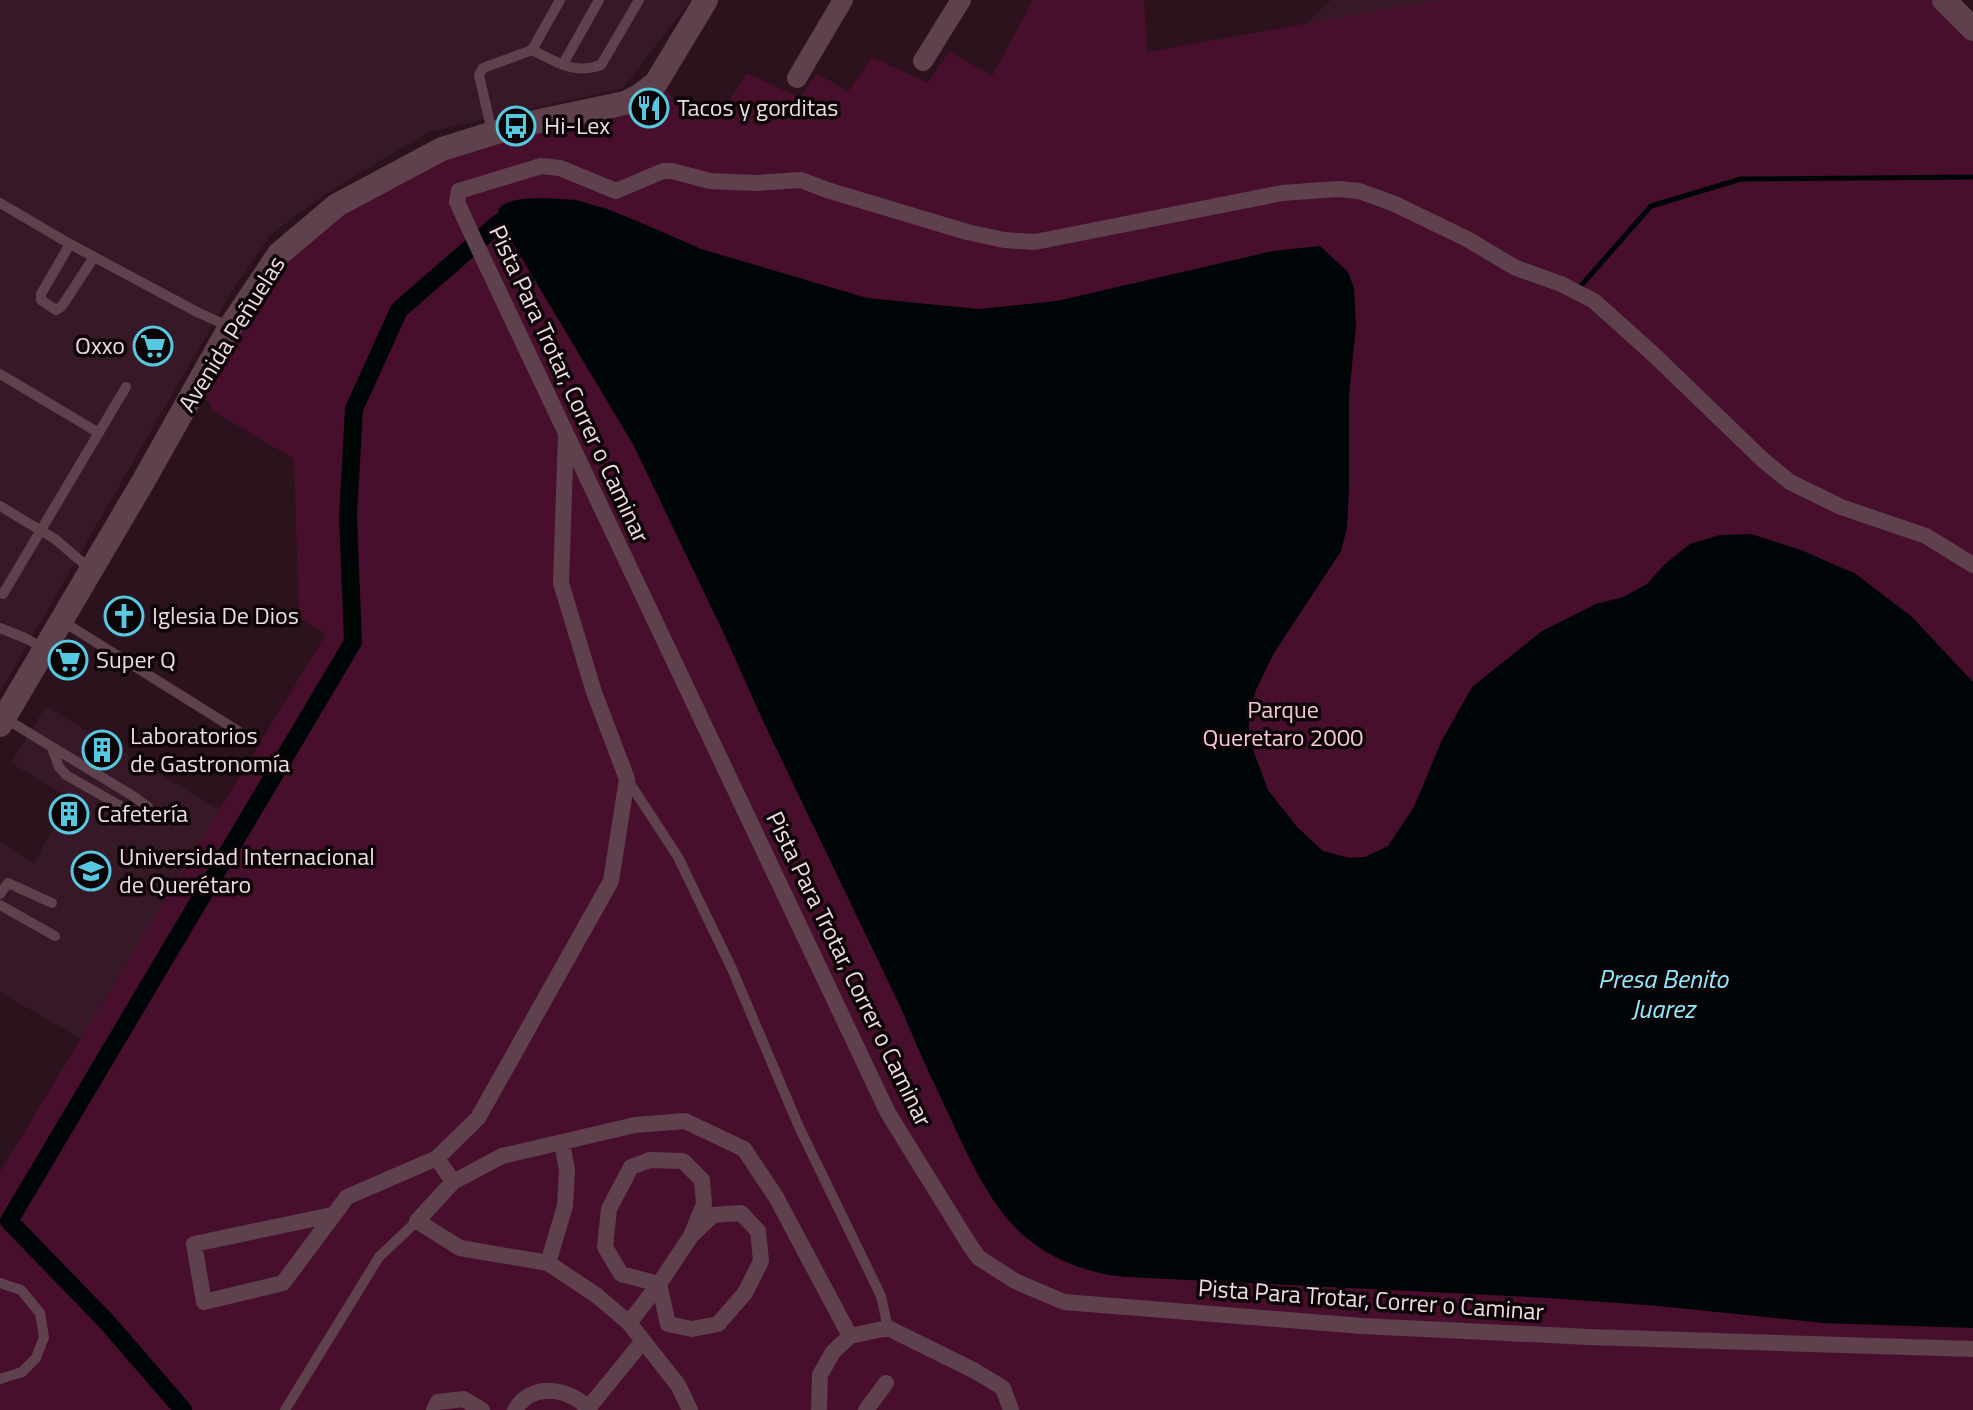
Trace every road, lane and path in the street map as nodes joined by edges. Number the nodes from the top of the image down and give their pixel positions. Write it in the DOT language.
graph roads {
  1 [pos="560,0"];
  2 [pos="599,0"];
  3 [pos="639,0"];
  4 [pos="706,0"];
  5 [pos="843,0"];
  6 [pos="961,0"];
  7 [pos="1944,0"];
  8 [pos="1973,29"];
  9 [pos="532,50"];
  10 [pos="923,61"];
  11 [pos="563,64"];
  12 [pos="797,78"];
  13 [pos="492,132"];
  14 [pos="0,203"];
  15 [pos="70,244"];
  16 [pos="94,257"];
  17 [pos="230,327"];
  18 [pos="0,374"];
  19 [pos="126,387"];
  20 [pos="566,432"];
  21 [pos="99,433"];
  22 [pos="0,506"];
  23 [pos="41,531"];
  24 [pos="1973,565"];
  25 [pos="91,570"];
  26 [pos="3,594"];
  27 [pos="62,619"];
  28 [pos="0,628"];
  29 [pos="45,649"];
  30 [pos="2,722"];
  31 [pos="238,731"];
  32 [pos="52,748"];
  33 [pos="627,779"];
  34 [pos="4,882"];
  35 [pos="0,894"];
  36 [pos="52,903"];
  37 [pos="0,905"];
  38 [pos="55,936"];
  39 [pos="562,1143"];
  40 [pos="437,1158"];
  41 [pos="453,1182"];
  42 [pos="332,1215"];
  43 [pos="417,1221"];
  44 [pos="691,1236"];
  45 [pos="548,1263"];
  46 [pos="0,1283"];
  47 [pos="659,1284"];
  48 [pos="629,1323"];
  49 [pos="888,1328"];
  50 [pos="850,1336"];
  51 [pos="643,1341"];
  52 [pos="1973,1349"];
  53 [pos="0,1379"];
  54 [pos="886,1383"];
  55 [pos="590,1409"];
  56 [pos="285,1410"];
  57 [pos="434,1410"];
  58 [pos="482,1410"];
  59 [pos="515,1410"];
  60 [pos="690,1410"];
  61 [pos="819,1410"];
  62 [pos="866,1410"];
  63 [pos="1011,1410"];
  1 -- 9 [label="lane"];
  2 -- 11 [label="lane"];
  3 -- 11 [label="lane"];
  4 -- 13 [label="street, Avenida Peñuelas"];
  5 -- 12 [label="street"];
  6 -- 10 [label="street"];
  7 -- 8 [label="street"];
  9 -- 11 [label="lane"];
  9 -- 13 [label="lane"];
  13 -- 17 [label="street, Avenida Peñuelas"];
  14 -- 15 [label="lane"];
  15 -- 16 [label="lane"];
  15 -- 16 [label="lane"];
  16 -- 17 [label="lane"];
  17 -- 25 [label="street, Avenida Peñuelas"];
  18 -- 21 [label="lane"];
  19 -- 21 [label="lane"];
  20 -- 24 [label="street, Pista Para Trotar, Correr o Caminar"];
  20 -- 33 [label="street"];
  20 -- 52 [label="street, Pista Para Trotar, Correr o Caminar"];
  21 -- 23 [label="lane"];
  22 -- 23 [label="lane"];
  23 -- 25 [label="lane"];
  23 -- 26 [label="lane"];
  25 -- 27 [label="street, Avenida Peñuelas"];
  27 -- 29 [label="street, Avenida Peñuelas"];
  27 -- 31 [label="lane"];
  28 -- 29 [label="lane"];
  29 -- 30 [label="street, Avenida Peñuelas"];
  30 -- 32 [label="lane"];
  32 -- 32 [label="lane"];
  33 -- 40 [label="street"];
  33 -- 49 [label="lane"];
  34 -- 35 [label="lane"];
  34 -- 36 [label="lane"];
  37 -- 38 [label="lane"];
  39 -- 41 [label="street"];
  39 -- 45 [label="street"];
  39 -- 50 [label="street"];
  40 -- 41 [label="street"];
  40 -- 42 [label="street"];
  41 -- 43 [label="street"];
  42 -- 42 [label="street"];
  43 -- 45 [label="street"];
  43 -- 56 [label="lane"];
  44 -- 47 [label="street"];
  44 -- 47 [label="street"];
  44 -- 47 [label="street"];
  45 -- 48 [label="street"];
  46 -- 53 [label="lane"];
  47 -- 48 [label="street"];
  48 -- 51 [label="street"];
  49 -- 50 [label="street"];
  49 -- 63 [label="street"];
  50 -- 61 [label="street"];
  51 -- 55 [label="street"];
  51 -- 60 [label="street"];
  54 -- 62 [label="street"];
  55 -- 59 [label="street"];
  57 -- 58 [label="street"];
}
